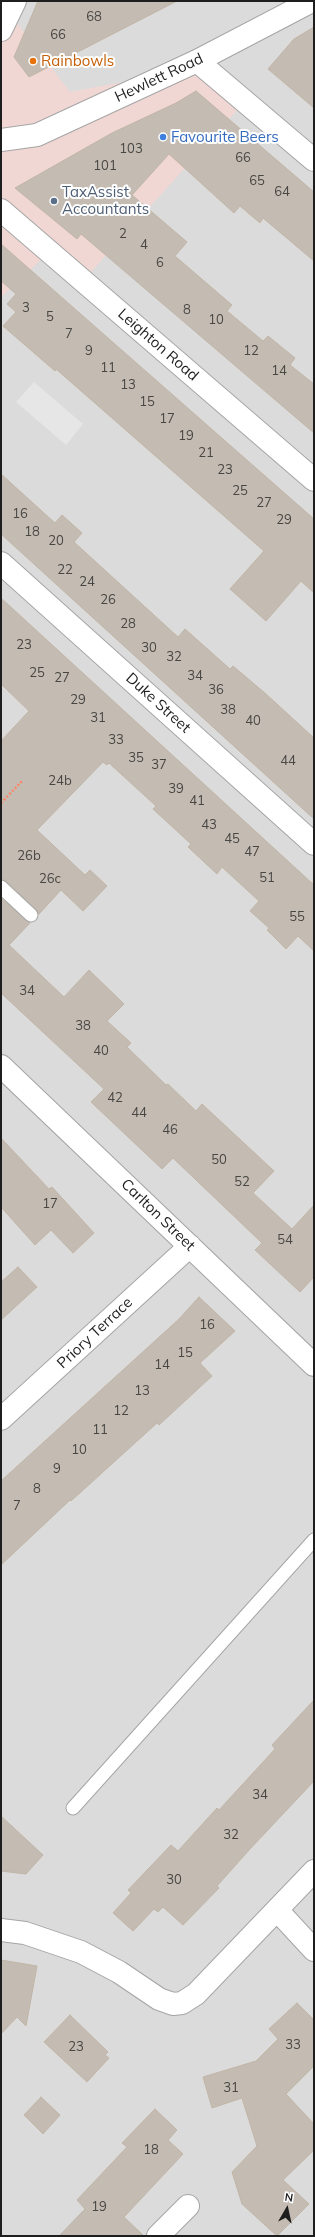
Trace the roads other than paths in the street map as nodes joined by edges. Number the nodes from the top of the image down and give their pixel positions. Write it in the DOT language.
graph roads {
  1 [pos="15,1"];
  2 [pos="312,1"];
  3 [pos="1,30"];
  4 [pos="197,61"];
  5 [pos="1,140"];
  6 [pos="314,160"];
  7 [pos="1,210"];
  8 [pos="314,480"];
  9 [pos="1,563"];
  10 [pos="314,844"];
  11 [pos="1,887"];
  12 [pos="31,915"];
  13 [pos="1,1066"];
  14 [pos="190,1246"];
  15 [pos="314,1365"];
  16 [pos="1,1420"];
  17 [pos="314,1540"];
  18 [pos="73,1808"];
  19 [pos="314,1871"];
  20 [pos="277,1910"];
  21 [pos="1,1930"];
  22 [pos="314,1950"];
  23 [pos="188,2206"];
  24 [pos="158,2236"];
  1 -- 3 [label="street"];
  2 -- 4 [label="street, Hewlett Road"];
  4 -- 5 [label="street, Hewlett Road"];
  4 -- 6 [label="street"];
  7 -- 8 [label="street, Leighton Road"];
  9 -- 10 [label="street, Duke Street"];
  11 -- 12 [label="lane"];
  13 -- 14 [label="street, Carlton Street"];
  14 -- 15 [label="street, Carlton Street"];
  14 -- 16 [label="street, Priory Terrace"];
  17 -- 18 [label="lane"];
  19 -- 20 [label="street"];
  20 -- 21 [label="street"];
  20 -- 22 [label="street"];
  23 -- 24 [label="street"];
}
